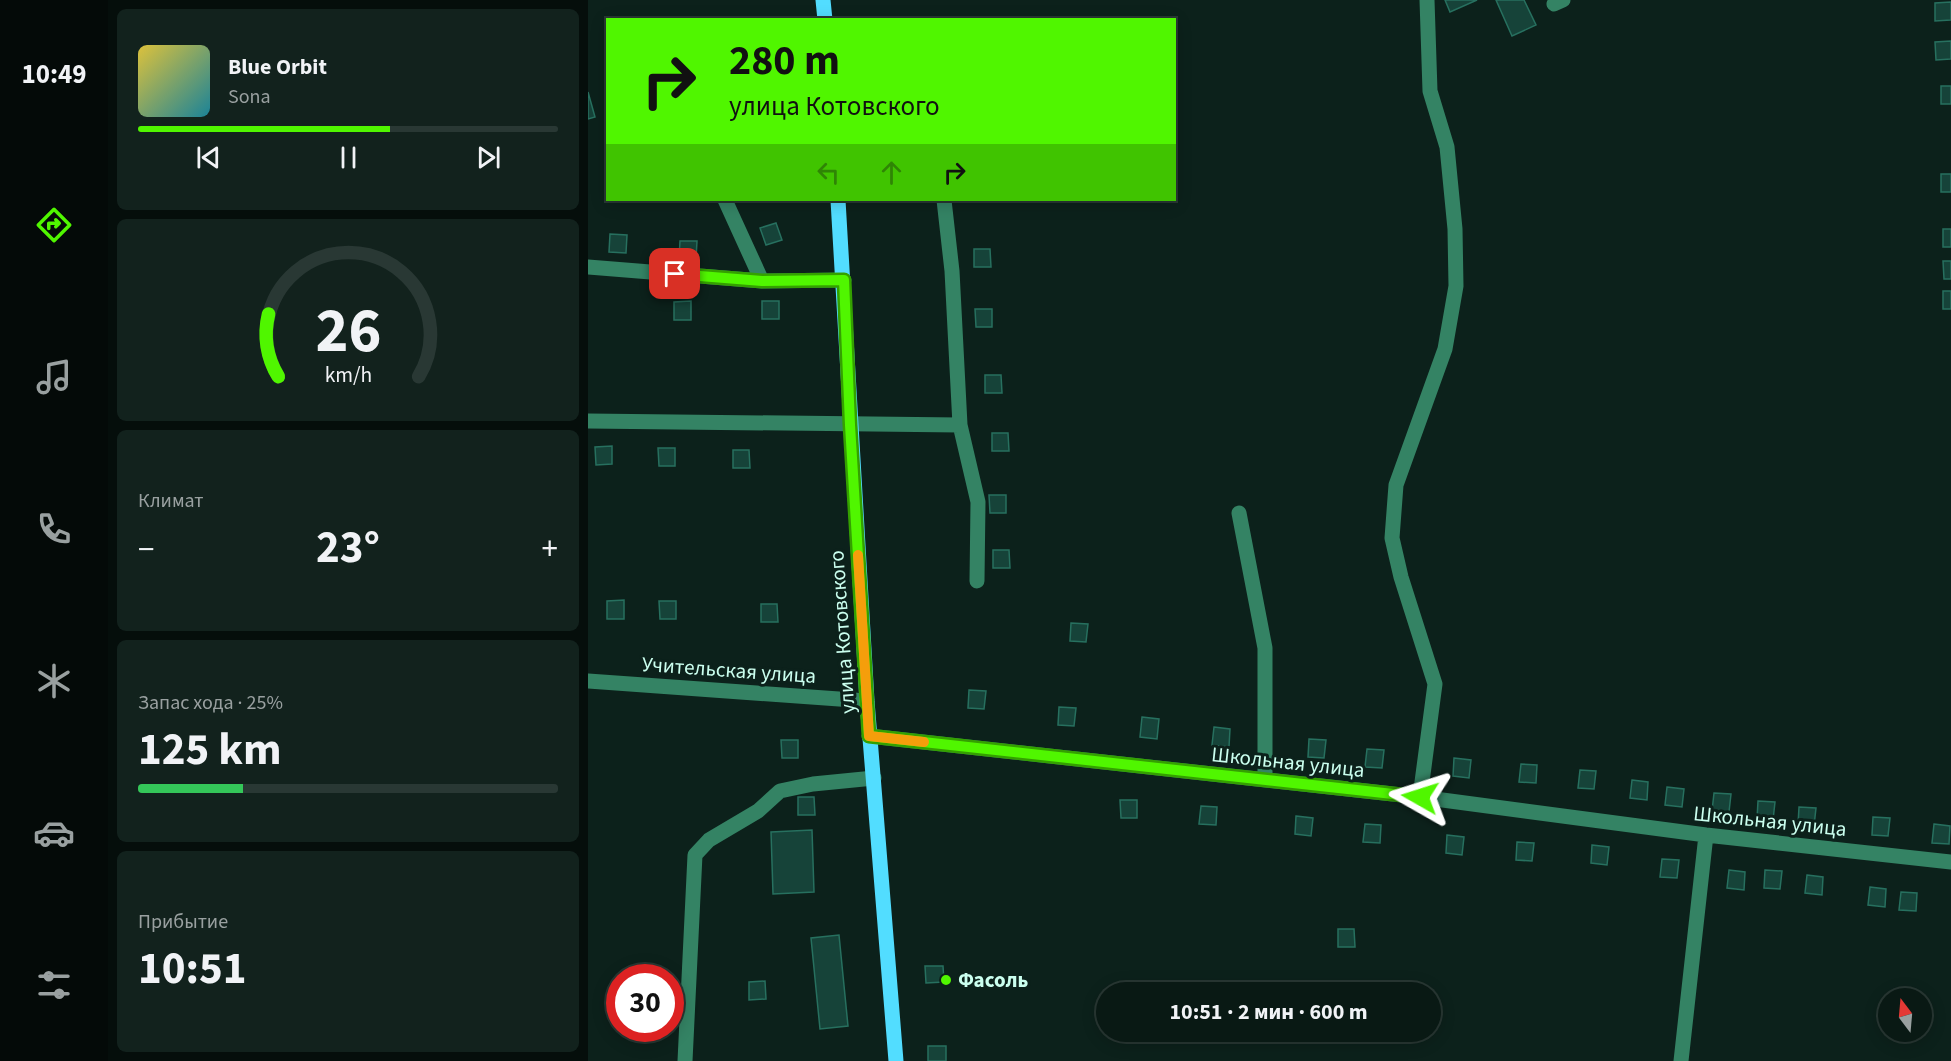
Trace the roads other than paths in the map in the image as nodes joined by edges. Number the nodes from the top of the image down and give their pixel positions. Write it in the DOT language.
graph roads {
  1 [pos="823,0"];
  2 [pos="1426,0"];
  3 [pos="825,18"];
  4 [pos="725,201"];
  5 [pos="838,201"];
  6 [pos="944,201"];
  7 [pos="588,267"];
  8 [pos="844,280"];
  9 [pos="762,281"];
  10 [pos="588,421"];
  11 [pos="850,425"];
  12 [pos="960,425"];
  13 [pos="1239,513"];
  14 [pos="977,581"];
  15 [pos="588,681"];
  16 [pos="867,701"];
  17 [pos="869,736"];
  18 [pos="874,778"];
  19 [pos="1264,780"];
  20 [pos="1420,797"];
  21 [pos="1706,835"];
  22 [pos="1951,862"];
  23 [pos="685,1061"];
  24 [pos="896,1061"];
  25 [pos="1681,1061"];
  1 -- 3 [label="main road"];
  2 -- 20 [label="street"];
  4 -- 9 [label="street"];
  5 -- 8 [label="main road, улица Котовского"];
  6 -- 12 [label="street"];
  7 -- 9 [label="street"];
  8 -- 9 [label="street"];
  8 -- 11 [label="main road, улица Котовского"];
  10 -- 11 [label="street"];
  11 -- 12 [label="street"];
  11 -- 16 [label="main road, улица Котовского"];
  12 -- 14 [label="street"];
  13 -- 19 [label="street"];
  15 -- 16 [label="street, Учительская улица"];
  16 -- 17 [label="main road, улица Котовского"];
  17 -- 18 [label="main road, улица Котовского"];
  17 -- 19 [label="street, Школьная улица"];
  18 -- 23 [label="street"];
  18 -- 24 [label="main road, улица Котовского"];
  19 -- 20 [label="street, Школьная улица"];
  20 -- 21 [label="street, Школьная улица"];
  21 -- 22 [label="street, Школьная улица"];
  21 -- 25 [label="street"];
}
